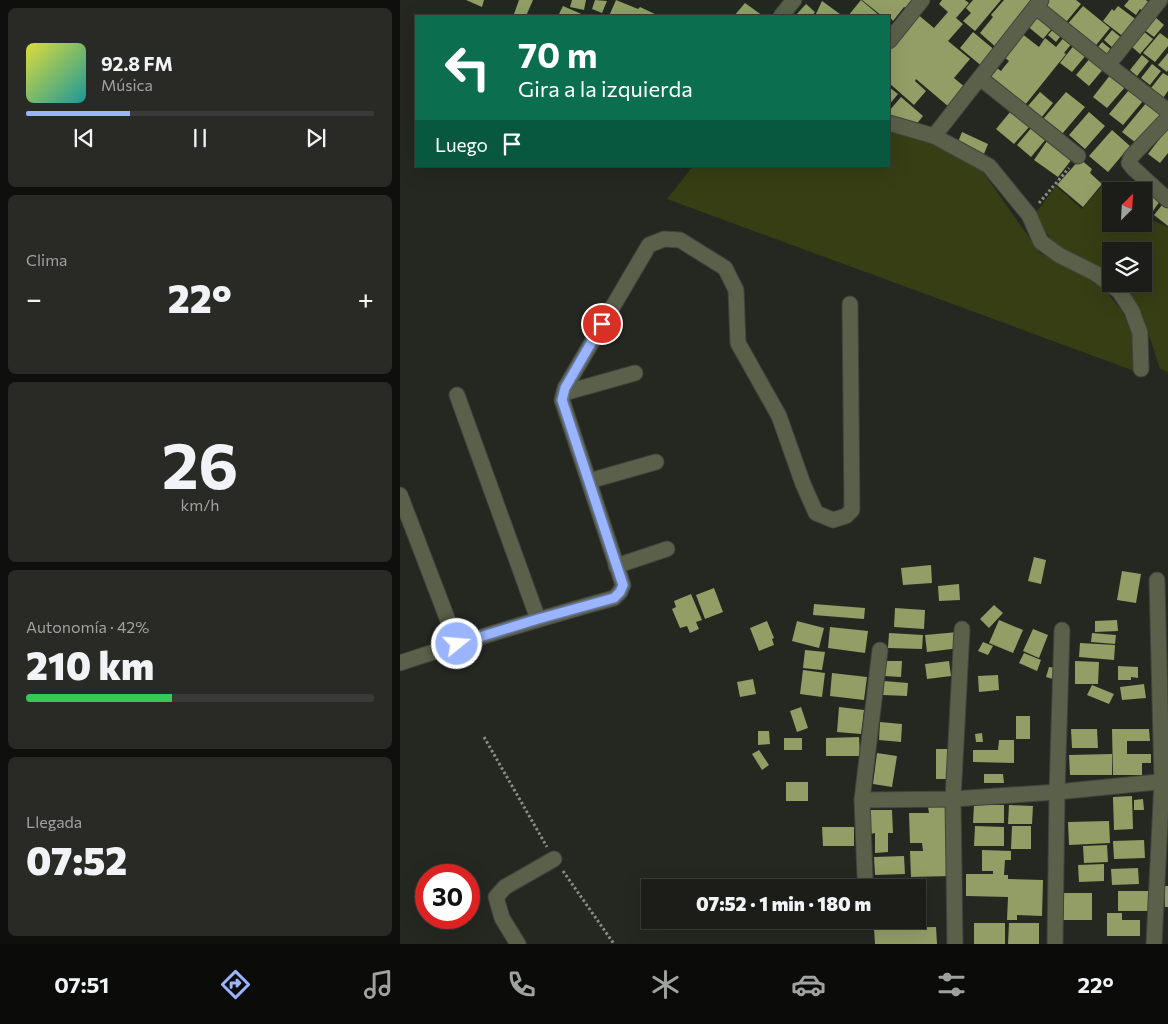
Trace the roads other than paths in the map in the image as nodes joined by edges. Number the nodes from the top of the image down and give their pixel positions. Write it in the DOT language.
graph roads {
  1 [pos="794,0"];
  2 [pos="922,0"];
  3 [pos="1160,0"];
  4 [pos="1039,4"];
  5 [pos="782,15"];
  6 [pos="890,40"];
  7 [pos="1108,65"];
  8 [pos="980,78"];
  9 [pos="1168,111"];
  10 [pos="1168,118"];
  11 [pos="890,123"];
  12 [pos="934,136"];
  13 [pos="1078,156"];
  14 [pos="1168,200"];
  15 [pos="850,304"];
  16 [pos="1141,369"];
  17 [pos="635,373"];
  18 [pos="564,393"];
  19 [pos="457,395"];
  20 [pos="656,462"];
  21 [pos="589,481"];
  22 [pos="400,495"];
  23 [pos="667,549"];
  24 [pos="616,566"];
  25 [pos="1157,580"];
  26 [pos="538,619"];
  27 [pos="962,629"];
  28 [pos="1062,630"];
  29 [pos="457,644"];
  30 [pos="880,650"];
  31 [pos="400,663"];
  32 [pos="1165,781"];
  33 [pos="1057,792"];
  34 [pos="953,799"];
  35 [pos="862,800"];
  36 [pos="554,859"];
  37 [pos="865,877"];
  38 [pos="518,944"];
  39 [pos="954,944"];
  40 [pos="1054,944"];
  41 [pos="1154,944"];
  1 -- 5 [label="street"];
  2 -- 6 [label="street"];
  3 -- 7 [label="street"];
  4 -- 7 [label="street"];
  4 -- 8 [label="street"];
  7 -- 9 [label="street"];
  8 -- 12 [label="street"];
  8 -- 13 [label="street"];
  10 -- 14 [label="street"];
  11 -- 12 [label="street"];
  12 -- 16 [label="street"];
  15 -- 18 [label="street"];
  17 -- 18 [label="street"];
  18 -- 21 [label="street"];
  19 -- 26 [label="street"];
  20 -- 21 [label="street"];
  21 -- 24 [label="street"];
  22 -- 29 [label="street"];
  23 -- 24 [label="street"];
  24 -- 26 [label="street"];
  25 -- 32 [label="street"];
  26 -- 29 [label="street"];
  27 -- 34 [label="street"];
  28 -- 33 [label="street"];
  29 -- 31 [label="street"];
  30 -- 35 [label="street"];
  32 -- 33 [label="street"];
  32 -- 41 [label="street"];
  33 -- 34 [label="street"];
  33 -- 40 [label="street"];
  34 -- 35 [label="street"];
  34 -- 39 [label="street"];
  35 -- 37 [label="street"];
  36 -- 38 [label="street"];
}
